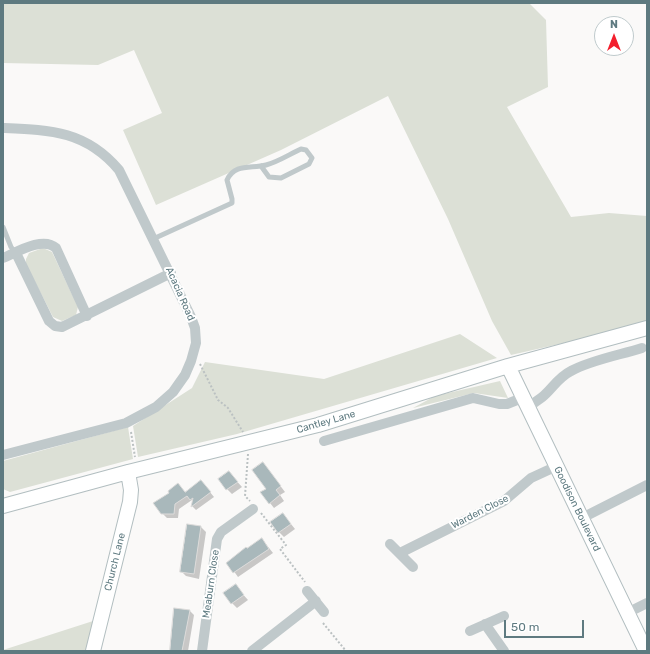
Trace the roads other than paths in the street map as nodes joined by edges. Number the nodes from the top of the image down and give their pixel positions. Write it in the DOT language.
graph roads {
  1 [pos="3,128"];
  2 [pos="261,166"];
  3 [pos="3,227"];
  4 [pos="153,239"];
  5 [pos="16,253"];
  6 [pos="3,258"];
  7 [pos="171,274"];
  8 [pos="87,316"];
  9 [pos="647,328"];
  10 [pos="642,348"];
  11 [pos="508,366"];
  12 [pos="524,402"];
  13 [pos="324,441"];
  14 [pos="3,455"];
  15 [pos="557,466"];
  16 [pos="133,471"];
  17 [pos="647,486"];
  18 [pos="3,506"];
  19 [pos="254,508"];
  20 [pos="582,518"];
  21 [pos="390,544"];
  22 [pos="400,553"];
  23 [pos="413,567"];
  24 [pos="307,591"];
  25 [pos="316,601"];
  26 [pos="647,603"];
  27 [pos="324,612"];
  28 [pos="627,613"];
  29 [pos="504,616"];
  30 [pos="485,624"];
  31 [pos="470,631"];
  32 [pos="93,651"];
  33 [pos="202,651"];
  34 [pos="252,651"];
  35 [pos="504,651"];
  36 [pos="646,651"];
  1 -- 4 [label="street, Acacia Road"];
  2 -- 2 [label="lane"];
  2 -- 4 [label="lane"];
  3 -- 5 [label="lane"];
  4 -- 7 [label="street, Acacia Road"];
  5 -- 6 [label="street"];
  5 -- 8 [label="street"];
  5 -- 8 [label="street"];
  7 -- 8 [label="street"];
  7 -- 14 [label="street, Acacia Road"];
  9 -- 11 [label="main road, Cantley Lane"];
  10 -- 12 [label="street, Cantley Lane"];
  11 -- 12 [label="main road, Goodison Boulevard"];
  11 -- 16 [label="main road, Cantley Lane"];
  12 -- 13 [label="street, Cantley Lane"];
  12 -- 15 [label="main road, Goodison Boulevard"];
  15 -- 20 [label="main road, Goodison Boulevard"];
  15 -- 22 [label="street, Warden Close"];
  16 -- 18 [label="main road, Cantley Lane"];
  16 -- 32 [label="main road, Church Lane"];
  17 -- 20 [label="street"];
  19 -- 33 [label="street, Meaburn Close"];
  20 -- 28 [label="main road, Goodison Boulevard"];
  21 -- 22 [label="street"];
  22 -- 23 [label="street"];
  24 -- 25 [label="street"];
  25 -- 27 [label="street"];
  25 -- 34 [label="street"];
  26 -- 28 [label="street"];
  28 -- 36 [label="main road, Goodison Boulevard"];
  29 -- 30 [label="street"];
  30 -- 31 [label="street"];
  30 -- 35 [label="street"];
}
